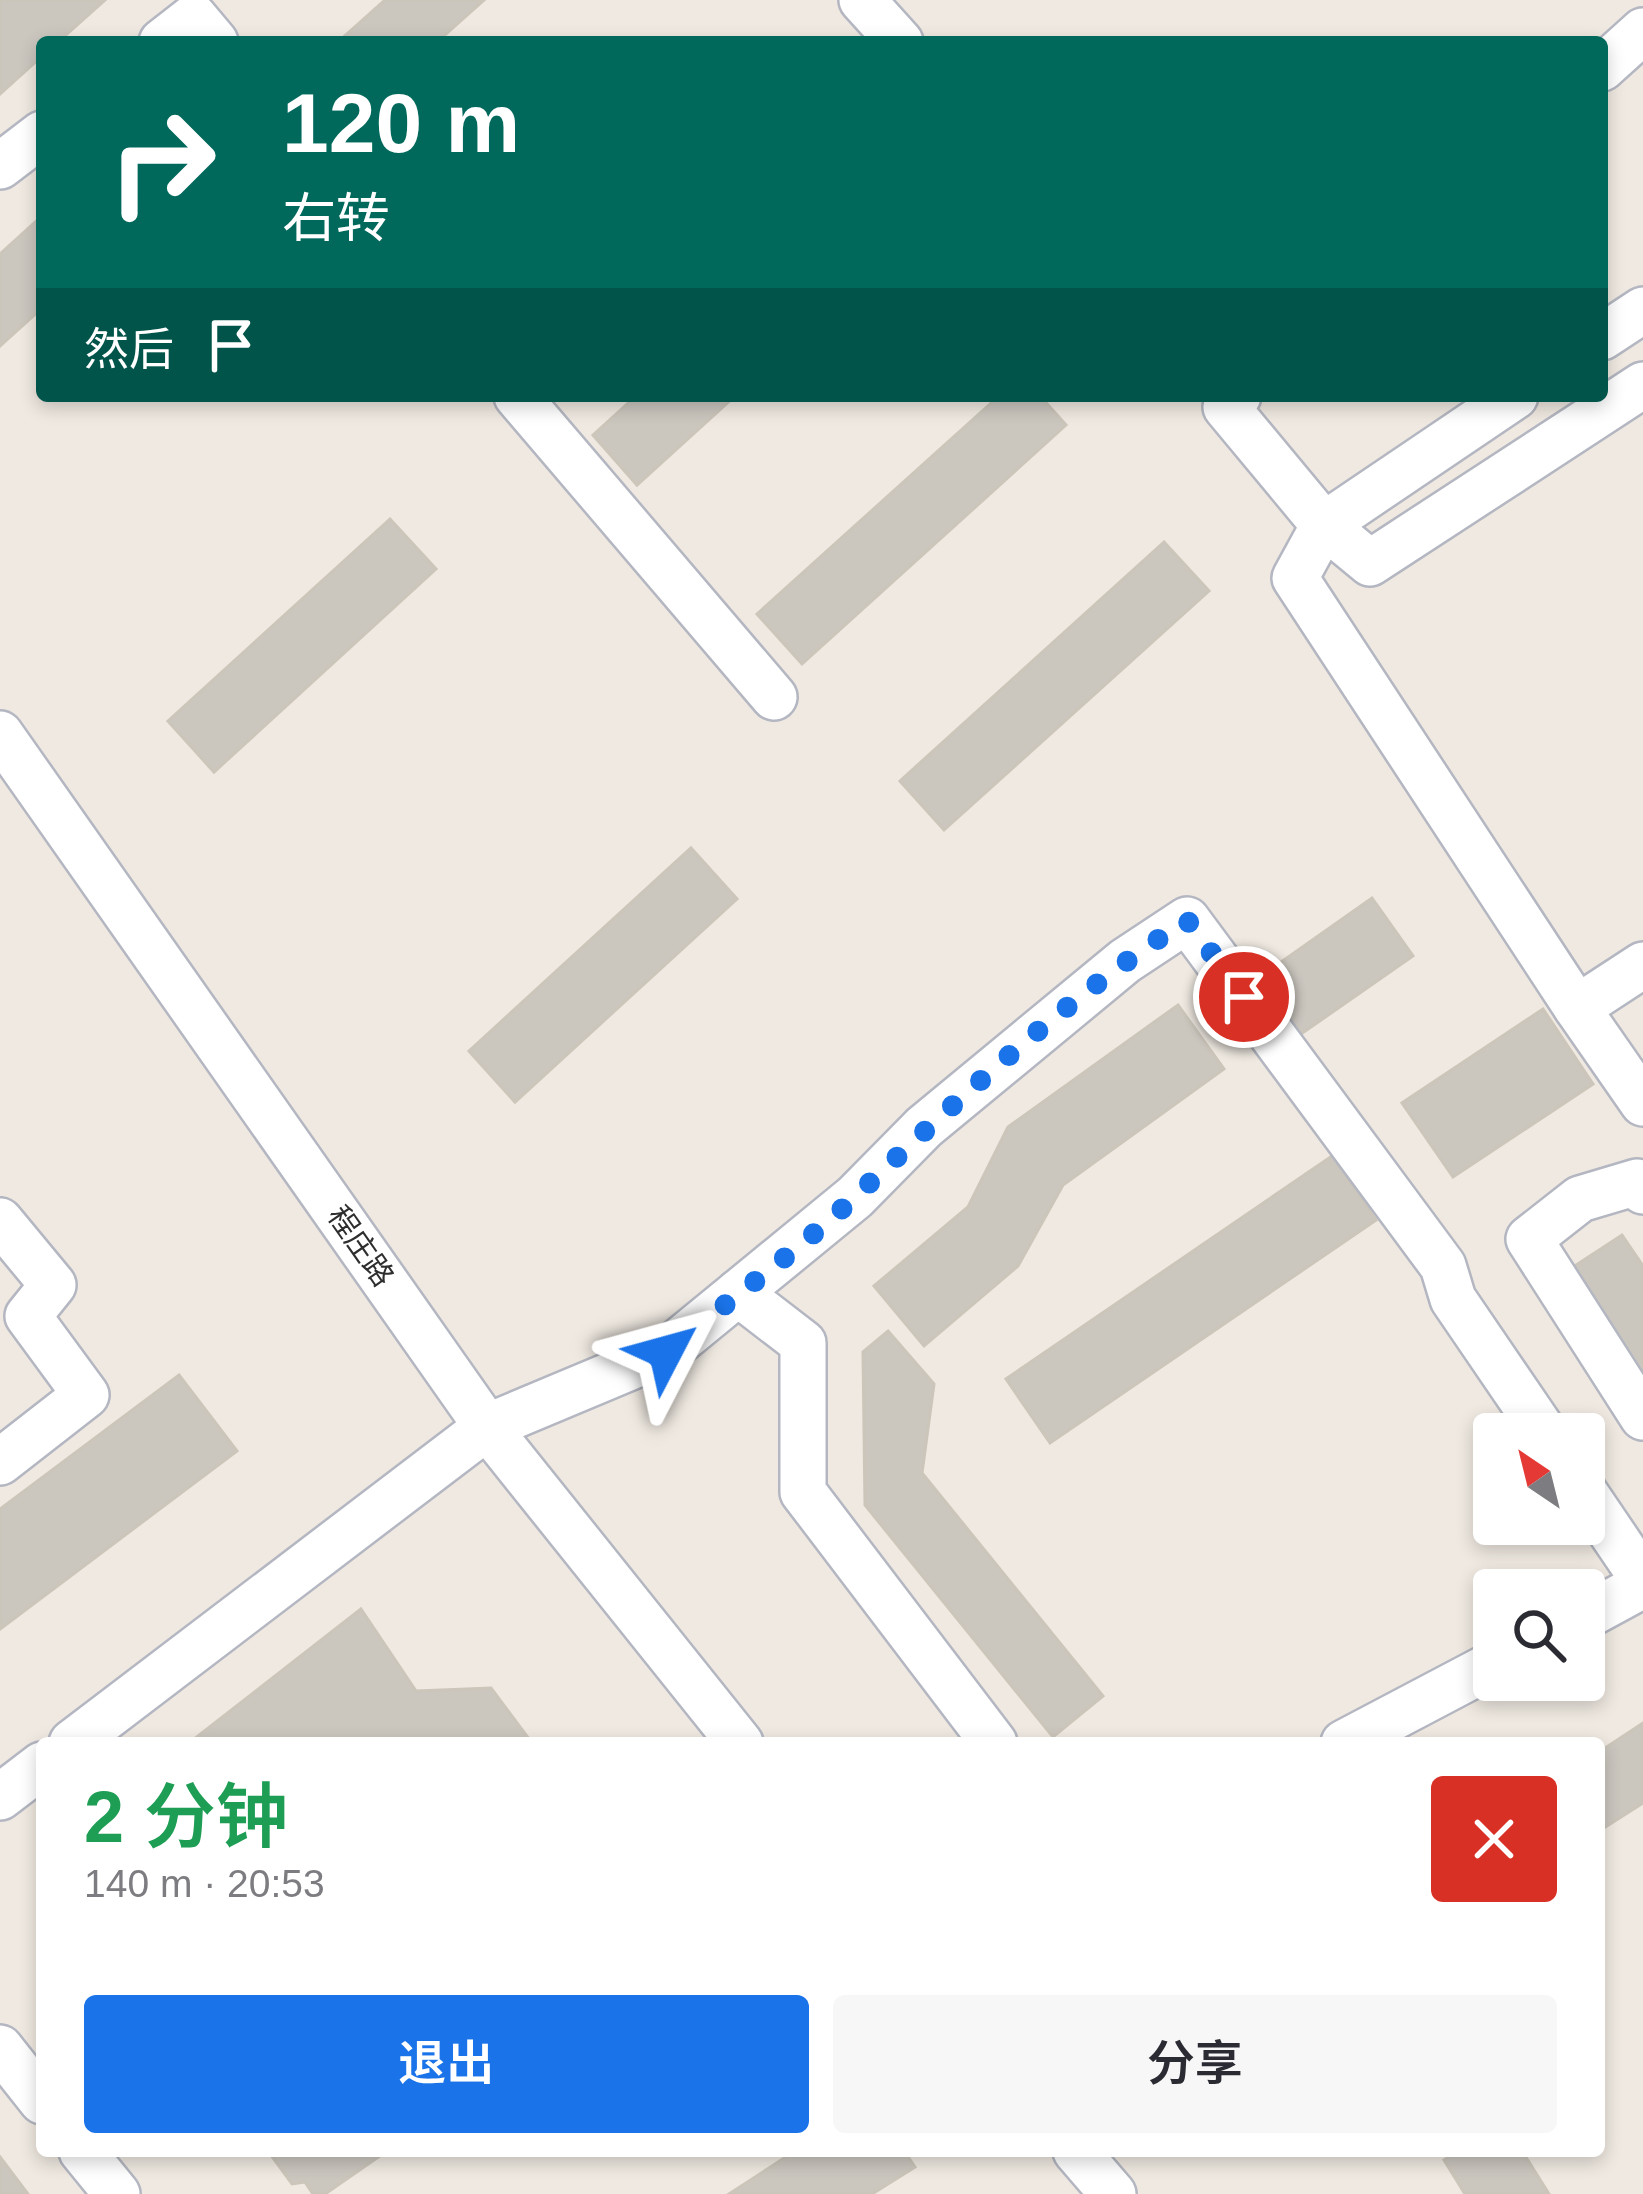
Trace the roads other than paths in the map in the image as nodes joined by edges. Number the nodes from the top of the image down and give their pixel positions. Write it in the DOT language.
graph roads {
  1 [pos="862,0"];
  2 [pos="1643,31"];
  3 [pos="170,36"];
  4 [pos="210,36"];
  5 [pos="895,36"];
  6 [pos="1608,63"];
  7 [pos="36,139"];
  8 [pos="0,166"];
  9 [pos="1643,310"];
  10 [pos="1608,334"];
  11 [pos="1643,385"];
  12 [pos="522,402"];
  13 [pos="1228,402"];
  14 [pos="1506,402"];
  15 [pos="1324,525"];
  16 [pos="774,698"];
  17 [pos="0,734"];
  18 [pos="1643,965"];
  19 [pos="1577,1008"];
  20 [pos="1643,1103"];
  21 [pos="1643,1191"];
  22 [pos="0,1221"];
  23 [pos="738,1293"];
  24 [pos="1531,1413"];
  25 [pos="1643,1417"];
  26 [pos="487,1427"];
  27 [pos="0,1462"];
  28 [pos="1605,1524"];
  29 [pos="1643,1582"];
  30 [pos="1605,1605"];
  31 [pos="1473,1675"];
  32 [pos="79,1737"];
  33 [pos="735,1737"];
  34 [pos="989,1737"];
  35 [pos="1355,1737"];
  36 [pos="36,1770"];
  37 [pos="0,1797"];
  38 [pos="0,2048"];
  39 [pos="36,2093"];
  40 [pos="87,2157"];
  41 [pos="1081,2157"];
  42 [pos="117,2194"];
  43 [pos="1113,2194"];
  1 -- 5 [label="street"];
  2 -- 6 [label="street"];
  3 -- 4 [label="street"];
  7 -- 8 [label="street"];
  9 -- 10 [label="street"];
  11 -- 15 [label="street"];
  12 -- 16 [label="street"];
  13 -- 15 [label="street"];
  14 -- 15 [label="street"];
  15 -- 19 [label="street"];
  17 -- 26 [label="street, 程庄路"];
  18 -- 19 [label="street"];
  19 -- 20 [label="street"];
  21 -- 25 [label="street"];
  22 -- 27 [label="street"];
  23 -- 24 [label="street"];
  23 -- 26 [label="street"];
  23 -- 34 [label="street"];
  26 -- 32 [label="street"];
  26 -- 33 [label="street, 程庄路"];
  28 -- 29 [label="street"];
  29 -- 30 [label="street"];
  31 -- 35 [label="street"];
  36 -- 37 [label="street"];
  38 -- 39 [label="street"];
  40 -- 42 [label="street"];
  41 -- 43 [label="street"];
}
